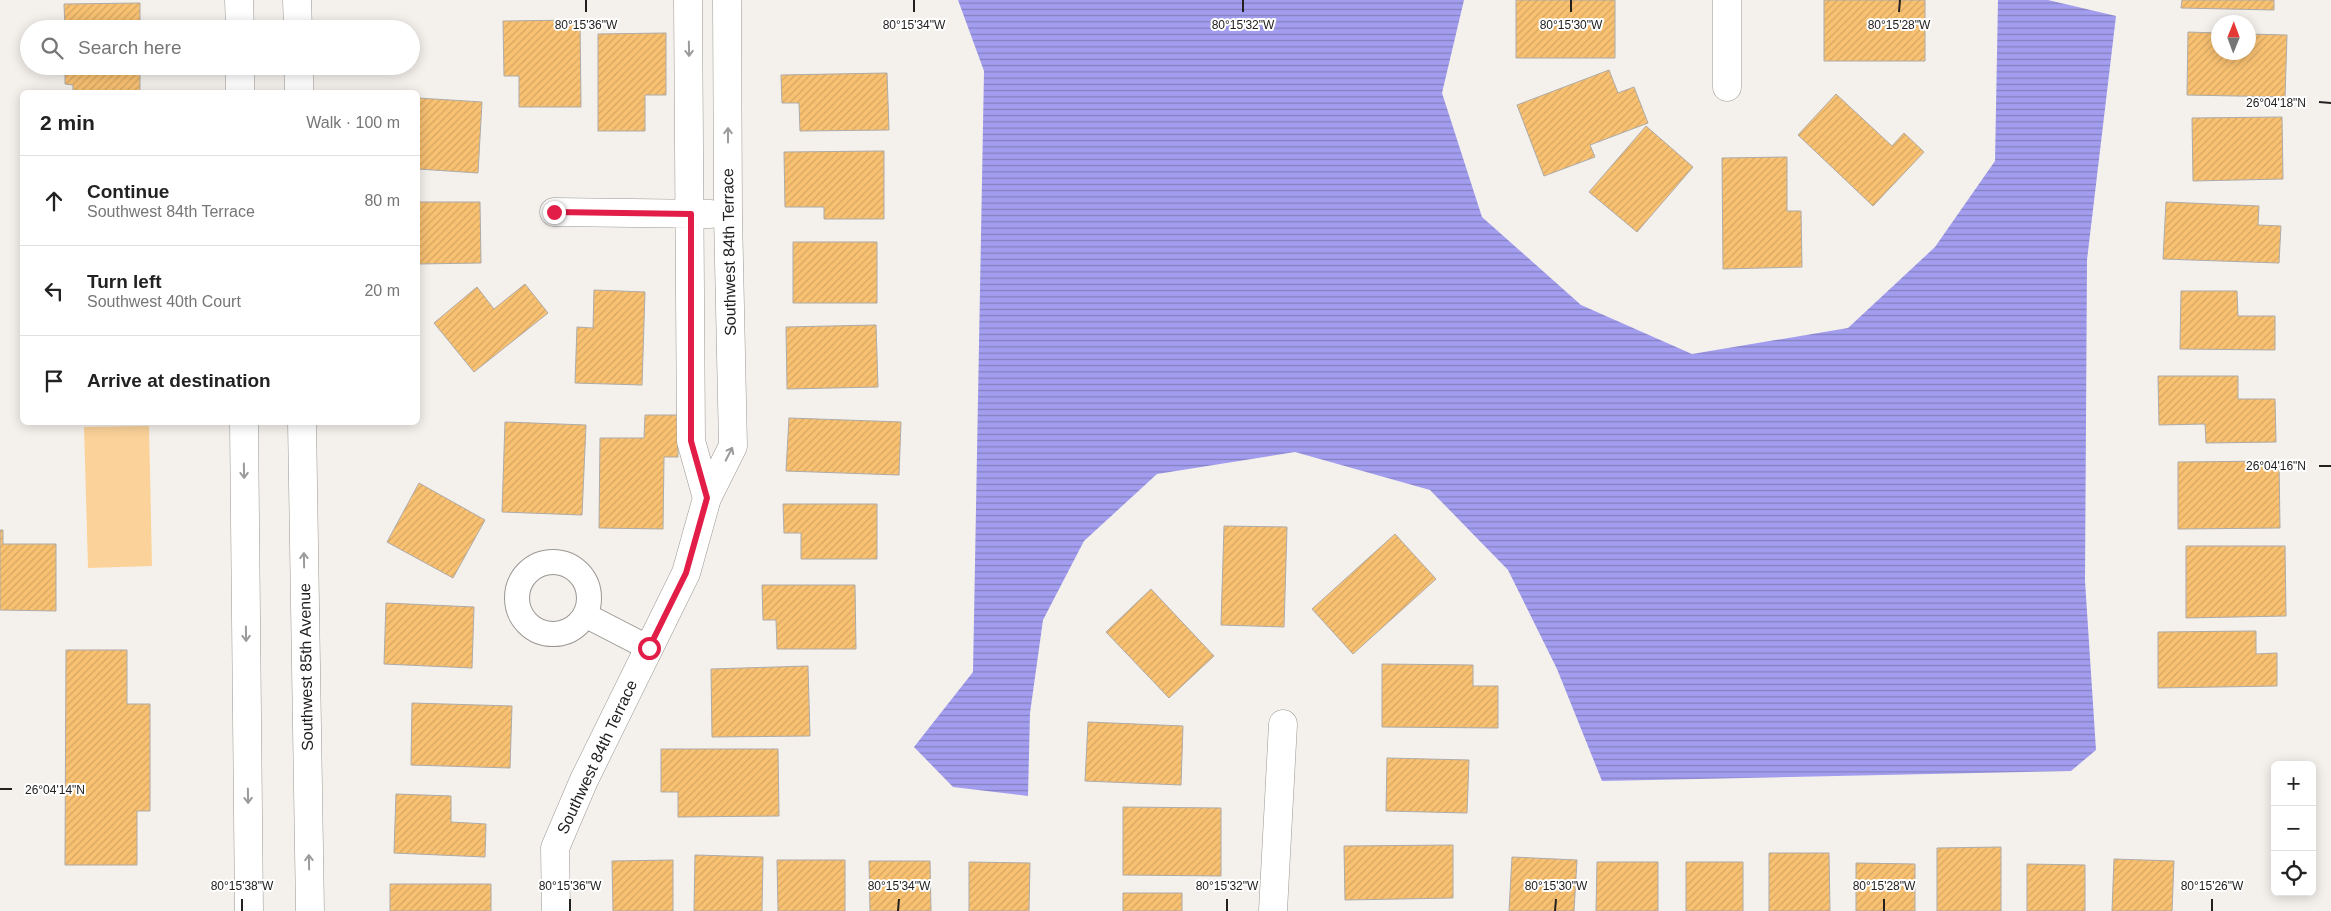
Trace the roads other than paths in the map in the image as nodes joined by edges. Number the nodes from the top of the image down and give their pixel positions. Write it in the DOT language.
graph roads {
  1 [pos="239,0"];
  2 [pos="297,0"];
  3 [pos="688,0"];
  4 [pos="727,0"];
  5 [pos="1727,0"];
  6 [pos="240,20"];
  7 [pos="298,20"];
  8 [pos="240,75"];
  9 [pos="299,75"];
  10 [pos="1727,87"];
  11 [pos="240,90"];
  12 [pos="299,90"];
  13 [pos="554,212"];
  14 [pos="691,214"];
  15 [pos="728,214"];
  16 [pos="244,425"];
  17 [pos="302,425"];
  18 [pos="707,498"];
  19 [pos="585,615"];
  20 [pos="649,648"];
  21 [pos="1283,724"];
  22 [pos="249,911"];
  23 [pos="310,911"];
  24 [pos="556,911"];
  25 [pos="1273,911"];
  1 -- 6 [label="street"];
  2 -- 7 [label="street"];
  3 -- 14 [label="street, one-way"];
  15 -- 4 [label="street, Southwest 84th Terrace, one-way"];
  5 -- 10 [label="street"];
  8 -- 11 [label="street"];
  9 -- 12 [label="street"];
  13 -- 14 [label="street"];
  14 -- 15 [label="street"];
  14 -- 18 [label="street"];
  18 -- 15 [label="street, Southwest 84th Terrace, one-way"];
  16 -- 22 [label="street, one-way"];
  23 -- 17 [label="street, Southwest 85th Avenue, one-way"];
  18 -- 20 [label="street, Southwest 84th Terrace"];
  19 -- 20 [label="lane"];
  20 -- 24 [label="street, Southwest 84th Terrace"];
  21 -- 25 [label="street"];
}
